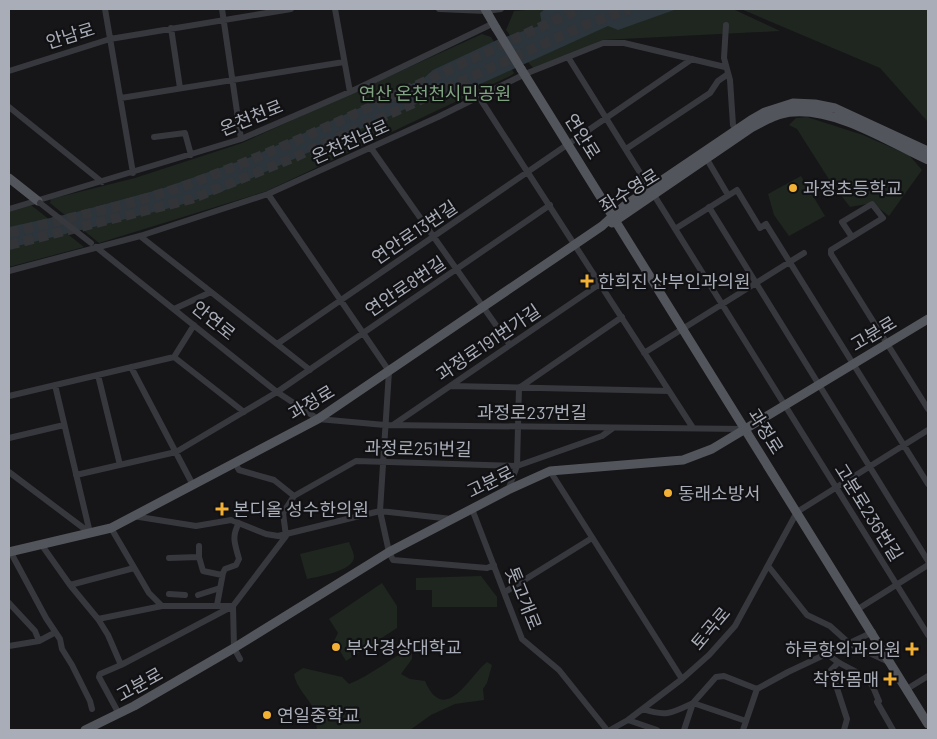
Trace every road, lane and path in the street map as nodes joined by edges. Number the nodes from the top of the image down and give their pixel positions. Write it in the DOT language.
graph roads {
  1 [pos="105,9"];
  2 [pos="222,9"];
  3 [pos="291,9"];
  4 [pos="335,9"];
  5 [pos="439,9"];
  6 [pos="501,9"];
  7 [pos="486,10"];
  8 [pos="223,20"];
  9 [pos="495,25"];
  10 [pos="726,25"];
  11 [pos="171,28"];
  12 [pos="110,38"];
  13 [pos="568,57"];
  14 [pos="692,59"];
  15 [pos="344,62"];
  16 [pos="726,70"];
  17 [pos="9,71"];
  18 [pos="523,72"];
  19 [pos="232,80"];
  20 [pos="180,88"];
  21 [pos="350,92"];
  22 [pos="479,97"];
  23 [pos="121,98"];
  24 [pos="9,107"];
  25 [pos="607,117"];
  26 [pos="739,133"];
  27 [pos="154,137"];
  28 [pos="241,140"];
  29 [pos="569,144"];
  30 [pos="371,148"];
  31 [pos="626,149"];
  32 [pos="928,151"];
  33 [pos="190,156"];
  34 [pos="705,156"];
  35 [pos="928,160"];
  36 [pos="528,172"];
  37 [pos="133,173"];
  38 [pos="9,178"];
  39 [pos="102,182"];
  40 [pos="652,192"];
  41 [pos="268,194"];
  42 [pos="728,196"];
  43 [pos="39,202"];
  44 [pos="550,205"];
  45 [pos="709,207"];
  46 [pos="9,209"];
  47 [pos="614,218"];
  48 [pos="602,226"];
  49 [pos="675,229"];
  50 [pos="140,236"];
  51 [pos="434,236"];
  52 [pos="852,237"];
  53 [pos="575,244"];
  54 [pos="97,247"];
  55 [pos="804,253"];
  56 [pos="790,262"];
  57 [pos="456,269"];
  58 [pos="9,271"];
  59 [pos="600,283"];
  60 [pos="756,283"];
  61 [pos="211,292"];
  62 [pos="342,300"];
  63 [pos="722,304"];
  64 [pos="483,307"];
  65 [pos="174,309"];
  66 [pos="622,317"];
  67 [pos="928,318"];
  68 [pos="194,325"];
  69 [pos="683,329"];
  70 [pos="363,333"];
  71 [pos="888,343"];
  72 [pos="277,344"];
  73 [pos="510,345"];
  74 [pos="644,353"];
  75 [pos="174,357"];
  76 [pos="853,364"];
  77 [pos="131,367"];
  78 [pos="310,370"];
  79 [pos="388,371"];
  80 [pos="98,375"];
  81 [pos="819,384"];
  82 [pos="55,385"];
  83 [pos="451,386"];
  84 [pos="519,388"];
  85 [pos="669,391"];
  86 [pos="277,392"];
  87 [pos="9,396"];
  88 [pos="785,405"];
  89 [pos="928,409"];
  90 [pos="244,412"];
  91 [pos="318,419"];
  92 [pos="64,426"];
  93 [pos="385,426"];
  94 [pos="393,426"];
  95 [pos="518,427"];
  96 [pos="614,428"];
  97 [pos="693,428"];
  98 [pos="745,429"];
  99 [pos="928,430"];
  100 [pos="9,438"];
  101 [pos="904,445"];
  102 [pos="176,452"];
  103 [pos="235,463"];
  104 [pos="383,463"];
  105 [pos="120,465"];
  106 [pos="517,466"];
  107 [pos="870,466"];
  108 [pos="550,471"];
  109 [pos="9,472"];
  110 [pos="76,475"];
  111 [pos="928,484"];
  112 [pos="193,485"];
  113 [pos="836,487"];
  114 [pos="508,490"];
  115 [pos="294,496"];
  116 [pos="472,509"];
  117 [pos="380,511"];
  118 [pos="797,512"];
  119 [pos="133,516"];
  120 [pos="452,519"];
  121 [pos="239,524"];
  122 [pos="110,528"];
  123 [pos="90,533"];
  124 [pos="286,536"];
  125 [pos="592,538"];
  126 [pos="42,544"];
  127 [pos="199,546"];
  128 [pos="9,552"];
  129 [pos="389,552"];
  130 [pos="199,557"];
  131 [pos="169,558"];
  132 [pos="928,560"];
  133 [pos="494,565"];
  134 [pos="928,565"];
  135 [pos="768,567"];
  136 [pos="134,568"];
  137 [pos="222,576"];
  138 [pos="70,585"];
  139 [pos="897,585"];
  140 [pos="220,588"];
  141 [pos="506,592"];
  142 [pos="169,594"];
  143 [pos="198,594"];
  144 [pos="185,595"];
  145 [pos="9,603"];
  146 [pos="162,606"];
  147 [pos="217,606"];
  148 [pos="233,606"];
  149 [pos="858,609"];
  150 [pos="98,619"];
  151 [pos="873,632"];
  152 [pos="54,633"];
  153 [pos="928,635"];
  154 [pos="39,641"];
  155 [pos="850,644"];
  156 [pos="9,646"];
  157 [pos="234,648"];
  158 [pos="828,654"];
  159 [pos="240,659"];
  160 [pos="837,664"];
  161 [pos="892,664"];
  162 [pos="121,665"];
  163 [pos="928,676"];
  164 [pos="682,679"];
  165 [pos="757,689"];
  166 [pos="906,689"];
  167 [pos="693,703"];
  168 [pos="92,709"];
  169 [pos="643,709"];
  170 [pos="119,714"];
  171 [pos="628,720"];
  172 [pos="746,721"];
  173 [pos="928,724"];
  174 [pos="85,730"];
  175 [pos="608,730"];
  176 [pos="657,730"];
  177 [pos="684,730"];
  178 [pos="743,730"];
  179 [pos="844,730"];
  180 [pos="893,730"];
  1 -- 12 [label="street"];
  2 -- 8 [label="street"];
  3 -- 8 [label="street, 안남로"];
  4 -- 15 [label="street"];
  5 -- 7 [label="street"];
  6 -- 7 [label="street"];
  7 -- 9 [label="main road"];
  8 -- 11 [label="street, 안남로"];
  8 -- 19 [label="street"];
  9 -- 18 [label="main road, 연안로, bridge"];
  9 -- 21 [label="street, 온천천로"];
  10 -- 16 [label="street"];
  11 -- 12 [label="street, 안남로"];
  11 -- 20 [label="street"];
  12 -- 17 [label="street, 안남로"];
  12 -- 23 [label="street"];
  13 -- 14 [label="street, 온천천남로"];
  13 -- 18 [label="street, 온천천남로"];
  13 -- 25 [label="street, 고분로236번길"];
  14 -- 16 [label="street, 온천천남로"];
  14 -- 25 [label="street, 연안로13번길"];
  15 -- 19 [label="street"];
  15 -- 21 [label="street"];
  16 -- 26 [label="street"];
  16 -- 31 [label="street"];
  18 -- 22 [label="street, 온천천남로"];
  18 -- 29 [label="main road, 연안로"];
  19 -- 20 [label="street"];
  19 -- 28 [label="street"];
  20 -- 23 [label="street"];
  21 -- 28 [label="street, 온천천로"];
  22 -- 30 [label="street, 온천천남로"];
  22 -- 36 [label="street"];
  23 -- 37 [label="street"];
  24 -- 39 [label="street"];
  25 -- 29 [label="street, 연안로13번길"];
  25 -- 31 [label="street, 고분로236번길"];
  26 -- 32 [label="main road, 좌수영로"];
  26 -- 34 [label="main road, 좌수영로"];
  26 -- 35 [label="main road, 좌수영로"];
  27 -- 33 [label="street"];
  28 -- 33 [label="street, 온천천로"];
  29 -- 36 [label="street, 연안로13번길"];
  29 -- 47 [label="main road, 연안로"];
  30 -- 41 [label="street, 온천천남로"];
  30 -- 51 [label="street"];
  31 -- 40 [label="street, 고분로236번길"];
  33 -- 37 [label="street, 온천천로"];
  34 -- 40 [label="main road, 좌수영로"];
  34 -- 42 [label="street"];
  36 -- 44 [label="street"];
  36 -- 51 [label="street, 연안로13번길"];
  37 -- 39 [label="street, 온천천로"];
  38 -- 43 [label="main road"];
  39 -- 43 [label="street, 온천천로"];
  40 -- 47 [label="main road, 좌수영로"];
  40 -- 49 [label="street, 고분로236번길"];
  41 -- 50 [label="street, 온천천남로"];
  41 -- 62 [label="street"];
  42 -- 45 [label="street"];
  42 -- 56 [label="street"];
  43 -- 46 [label="street, 온천천로"];
  43 -- 54 [label="street, 안연로, bridge"];
  44 -- 53 [label="street"];
  44 -- 57 [label="street, 연안로8번길"];
  45 -- 49 [label="street"];
  45 -- 60 [label="street"];
  47 -- 48 [label="main road, 좌수영로"];
  47 -- 69 [label="main road, 과정로"];
  48 -- 53 [label="main road, 과정로"];
  49 -- 63 [label="street, 고분로236번길"];
  50 -- 54 [label="street, 온천천남로"];
  50 -- 61 [label="street"];
  51 -- 57 [label="street"];
  51 -- 62 [label="street, 연안로13번길"];
  52 -- 52 [label="street"];
  52 -- 71 [label="street"];
  53 -- 59 [label="street"];
  53 -- 64 [label="main road, 과정로"];
  54 -- 58 [label="street, 온천천남로"];
  54 -- 65 [label="street, 안연로"];
  55 -- 56 [label="street"];
  56 -- 60 [label="street"];
  56 -- 76 [label="street"];
  57 -- 64 [label="street"];
  57 -- 70 [label="street, 연안로8번길"];
  59 -- 66 [label="street"];
  59 -- 73 [label="street, 과정로191번가길"];
  60 -- 63 [label="street"];
  60 -- 81 [label="street"];
  61 -- 65 [label="street"];
  61 -- 72 [label="street"];
  62 -- 70 [label="street"];
  62 -- 72 [label="street, 연안로13번길"];
  63 -- 69 [label="street"];
  63 -- 88 [label="street, 고분로236번길"];
  64 -- 73 [label="street"];
  64 -- 79 [label="main road, 과정로"];
  65 -- 68 [label="street, 안연로"];
  66 -- 74 [label="street"];
  66 -- 84 [label="street"];
  67 -- 71 [label="main road, 고분로"];
  68 -- 75 [label="street"];
  68 -- 86 [label="street, 안연로"];
  69 -- 74 [label="street"];
  69 -- 98 [label="main road, 과정로"];
  70 -- 78 [label="street, 연안로8번길"];
  70 -- 79 [label="street"];
  71 -- 76 [label="main road, 고분로"];
  71 -- 89 [label="street"];
  72 -- 78 [label="street"];
  73 -- 83 [label="street, 과정로191번가길"];
  74 -- 85 [label="street"];
  75 -- 77 [label="street"];
  75 -- 90 [label="street"];
  76 -- 81 [label="main road, 고분로"];
  76 -- 101 [label="street"];
  77 -- 80 [label="street"];
  77 -- 102 [label="street"];
  78 -- 86 [label="street, 연안로8번길"];
  79 -- 91 [label="main road, 과정로"];
  79 -- 93 [label="street"];
  80 -- 82 [label="street"];
  80 -- 105 [label="street"];
  81 -- 88 [label="main road, 고분로"];
  81 -- 107 [label="street"];
  82 -- 87 [label="street"];
  82 -- 92 [label="street"];
  83 -- 84 [label="street"];
  83 -- 94 [label="street, 과정로191번가길"];
  84 -- 85 [label="street"];
  84 -- 95 [label="street"];
  85 -- 97 [label="street"];
  86 -- 90 [label="street, 연안로8번길"];
  86 -- 91 [label="street, 안연로"];
  88 -- 98 [label="main road, 고분로"];
  88 -- 113 [label="street, 고분로236번길"];
  90 -- 102 [label="street, 연안로8번길"];
  91 -- 93 [label="street, 과정로237번길"];
  91 -- 103 [label="main road, 과정로"];
  92 -- 100 [label="street"];
  92 -- 110 [label="street"];
  93 -- 94 [label="street, 과정로237번길"];
  93 -- 104 [label="street"];
  94 -- 95 [label="street, 과정로237번길"];
  95 -- 96 [label="street, 과정로237번길"];
  95 -- 106 [label="street"];
  96 -- 97 [label="street, 과정로237번길"];
  96 -- 106 [label="street, 과정로251번길"];
  97 -- 98 [label="street, 과정로237번길"];
  98 -- 108 [label="main road, 고분로"];
  98 -- 118 [label="main road, 과정로"];
  99 -- 101 [label="street"];
  101 -- 107 [label="street"];
  101 -- 111 [label="street"];
  102 -- 105 [label="street, 연안로8번길"];
  102 -- 112 [label="street"];
  103 -- 112 [label="main road, 과정로"];
  103 -- 115 [label="street"];
  104 -- 106 [label="street, 과정로251번길"];
  104 -- 115 [label="street, 과정로251번길"];
  104 -- 117 [label="street"];
  105 -- 110 [label="street, 연안로8번길"];
  106 -- 114 [label="street"];
  107 -- 113 [label="street"];
  107 -- 132 [label="street"];
  108 -- 114 [label="main road, 고분로"];
  108 -- 125 [label="street"];
  109 -- 123 [label="street"];
  110 -- 123 [label="street"];
  112 -- 119 [label="main road, 과정로"];
  113 -- 118 [label="street"];
  113 -- 139 [label="street, 고분로236번길"];
  114 -- 116 [label="main road, 고분로"];
  115 -- 124 [label="street"];
  116 -- 120 [label="main road, 고분로"];
  116 -- 133 [label="street, 톳고개로"];
  117 -- 120 [label="street"];
  117 -- 124 [label="street"];
  117 -- 129 [label="street"];
  118 -- 135 [label="street, 토곡로"];
  118 -- 149 [label="main road, 과정로"];
  119 -- 121 [label="street"];
  119 -- 122 [label="main road, 과정로"];
  120 -- 129 [label="main road, 고분로"];
  121 -- 124 [label="street"];
  121 -- 137 [label="street"];
  122 -- 123 [label="main road, 과정로"];
  122 -- 136 [label="street"];
  123 -- 126 [label="main road, 과정로"];
  124 -- 148 [label="street"];
  125 -- 141 [label="street"];
  125 -- 164 [label="street"];
  126 -- 128 [label="main road, 과정로"];
  126 -- 138 [label="street"];
  127 -- 130 [label="street"];
  128 -- 152 [label="street"];
  129 -- 133 [label="street"];
  129 -- 157 [label="main road, 고분로"];
  130 -- 131 [label="street"];
  130 -- 137 [label="street"];
  133 -- 141 [label="street, 톳고개로"];
  134 -- 139 [label="street"];
  135 -- 155 [label="street"];
  135 -- 164 [label="street, 토곡로"];
  136 -- 138 [label="street"];
  136 -- 146 [label="street"];
  137 -- 140 [label="street"];
  138 -- 150 [label="street"];
  139 -- 149 [label="street"];
  139 -- 153 [label="street, 고분로236번길"];
  140 -- 143 [label="street"];
  140 -- 147 [label="street"];
  141 -- 175 [label="street, 톳고개로"];
  142 -- 144 [label="street"];
  145 -- 154 [label="street"];
  146 -- 147 [label="street"];
  146 -- 150 [label="street"];
  147 -- 148 [label="street"];
  148 -- 157 [label="street"];
  148 -- 162 [label="street"];
  149 -- 151 [label="main road, 과정로"];
  150 -- 162 [label="street"];
  151 -- 155 [label="street"];
  151 -- 161 [label="main road, 과정로"];
  152 -- 154 [label="street"];
  152 -- 168 [label="street"];
  154 -- 156 [label="street"];
  155 -- 158 [label="street"];
  155 -- 161 [label="street"];
  157 -- 159 [label="street"];
  157 -- 170 [label="main road, 고분로"];
  158 -- 160 [label="street"];
  158 -- 165 [label="street"];
  160 -- 179 [label="street"];
  160 -- 180 [label="street"];
  161 -- 166 [label="main road, 과정로"];
  162 -- 170 [label="street"];
  163 -- 166 [label="street"];
  164 -- 169 [label="street, 토곡로"];
  165 -- 167 [label="street"];
  165 -- 172 [label="street"];
  166 -- 173 [label="main road, 과정로"];
  167 -- 169 [label="street"];
  167 -- 172 [label="street"];
  167 -- 177 [label="street"];
  169 -- 171 [label="street, 토곡로"];
  170 -- 174 [label="main road, 고분로"];
  171 -- 175 [label="street, 토곡로"];
  171 -- 176 [label="street"];
  172 -- 178 [label="street"];
}
